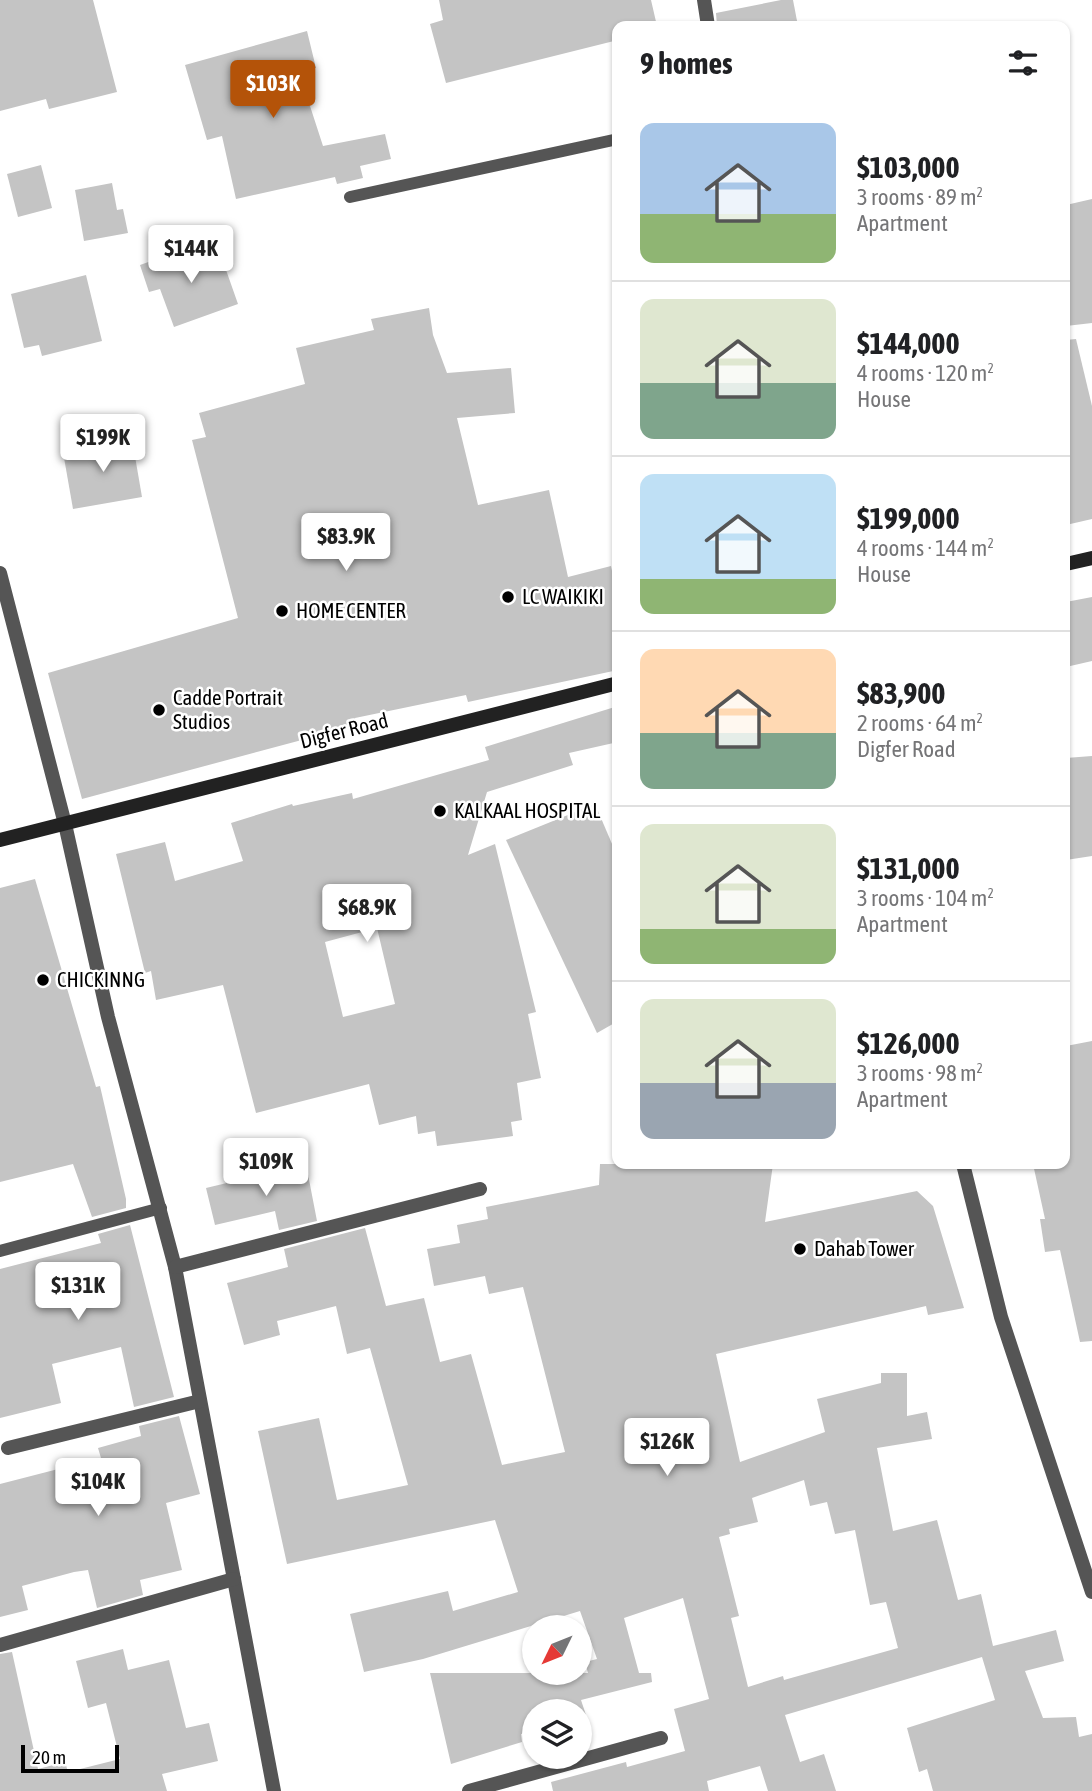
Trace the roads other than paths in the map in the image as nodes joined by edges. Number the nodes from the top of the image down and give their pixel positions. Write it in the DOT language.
graph roads {
  1 [pos="704,0"];
  2 [pos="707,21"];
  3 [pos="612,140"];
  4 [pos="350,197"];
  5 [pos="1092,558"];
  6 [pos="1070,563"];
  7 [pos="0,573"];
  8 [pos="612,684"];
  9 [pos="65,824"];
  10 [pos="0,840"];
  11 [pos="964,1169"];
  12 [pos="480,1189"];
  13 [pos="161,1208"];
  14 [pos="0,1251"];
  15 [pos="175,1267"];
  16 [pos="200,1401"];
  17 [pos="8,1448"];
  18 [pos="234,1580"];
  19 [pos="1092,1592"];
  20 [pos="0,1645"];
  21 [pos="661,1738"];
  22 [pos="274,1791"];
  23 [pos="469,1791"];
  1 -- 2 [label="street"];
  3 -- 4 [label="lane"];
  5 -- 6 [label="street"];
  7 -- 9 [label="street"];
  8 -- 9 [label="street, Digfer Road"];
  9 -- 10 [label="street, Digfer Road"];
  9 -- 13 [label="street"];
  11 -- 19 [label="street"];
  12 -- 15 [label="street"];
  13 -- 14 [label="lane"];
  13 -- 15 [label="street"];
  15 -- 16 [label="street"];
  16 -- 17 [label="street"];
  16 -- 18 [label="street"];
  18 -- 20 [label="street"];
  18 -- 22 [label="street"];
  21 -- 23 [label="street"];
}
